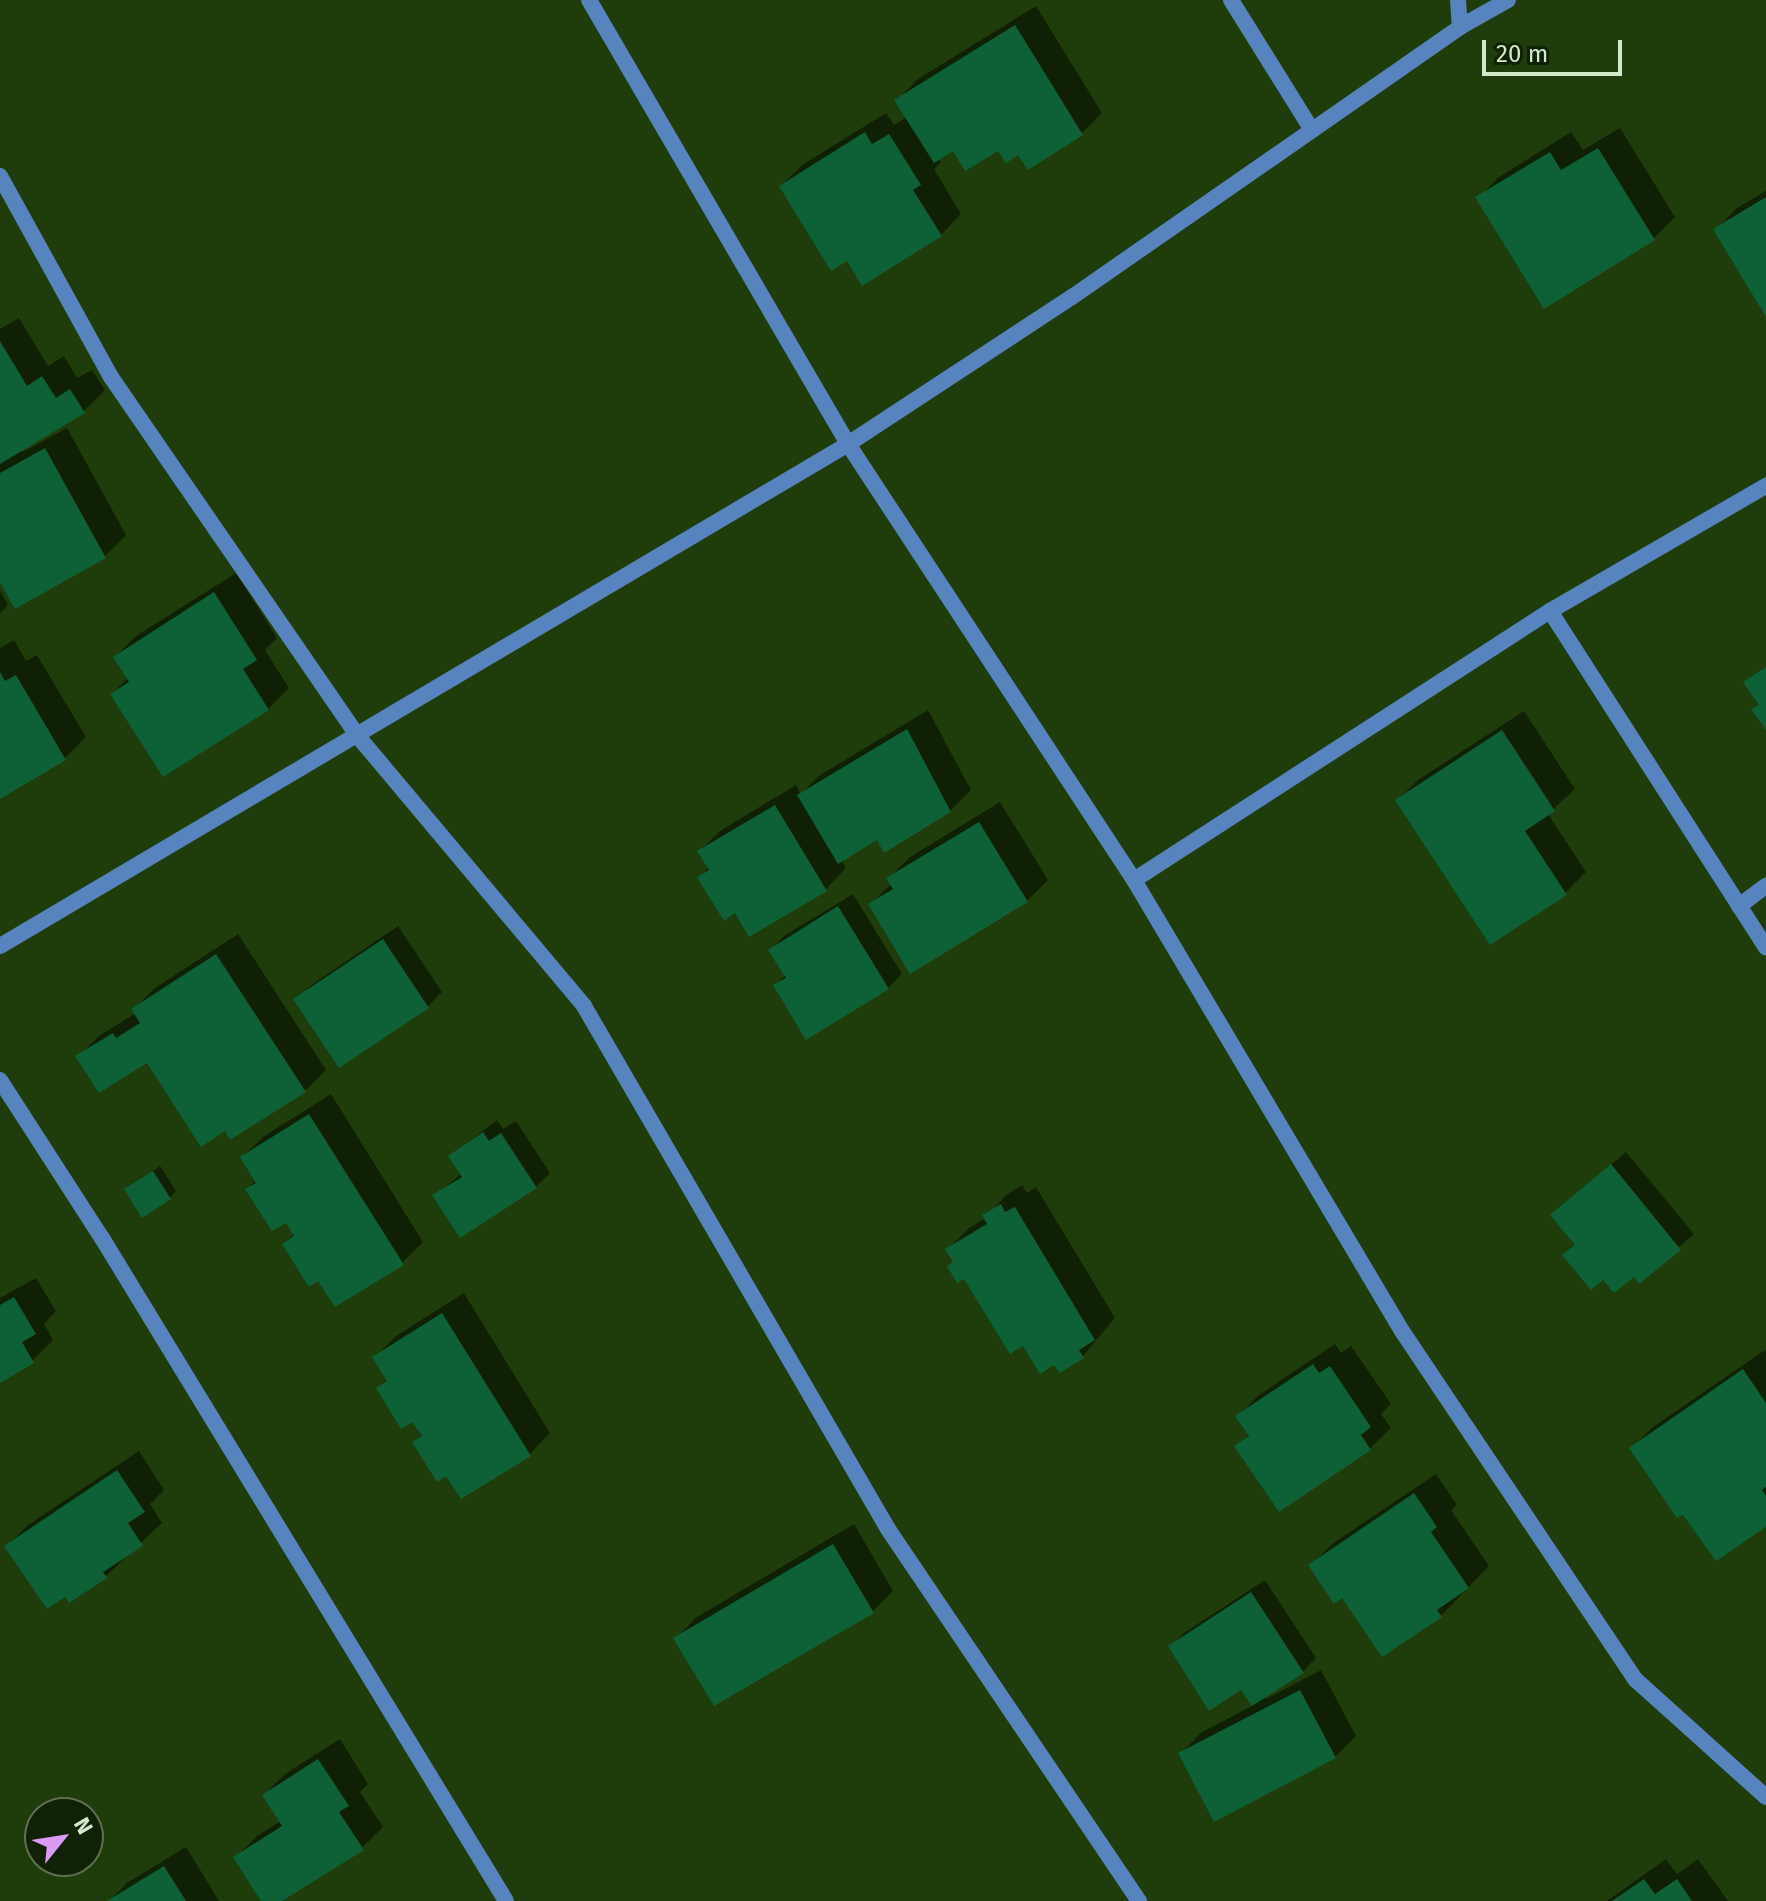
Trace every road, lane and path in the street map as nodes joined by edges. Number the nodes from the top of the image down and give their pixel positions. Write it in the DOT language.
graph roads {
  1 [pos="589,0"];
  2 [pos="1231,0"];
  3 [pos="1458,0"];
  4 [pos="1508,0"];
  5 [pos="1460,27"];
  6 [pos="1312,130"];
  7 [pos="0,176"];
  8 [pos="848,444"];
  9 [pos="1766,486"];
  10 [pos="1550,611"];
  11 [pos="356,734"];
  12 [pos="1134,880"];
  13 [pos="1766,886"];
  14 [pos="1739,906"];
  15 [pos="0,946"];
  16 [pos="1766,948"];
  17 [pos="0,1080"];
  18 [pos="1766,1797"];
  19 [pos="506,1901"];
  20 [pos="1139,1901"];
  1 -- 8 [label="street"];
  2 -- 6 [label="street"];
  3 -- 5 [label="street"];
  4 -- 5 [label="street"];
  5 -- 6 [label="street"];
  6 -- 8 [label="street"];
  7 -- 11 [label="street"];
  8 -- 11 [label="street"];
  8 -- 12 [label="street"];
  9 -- 10 [label="street"];
  10 -- 12 [label="street"];
  10 -- 14 [label="street"];
  11 -- 15 [label="street"];
  11 -- 20 [label="street"];
  12 -- 18 [label="street"];
  13 -- 14 [label="street"];
  14 -- 16 [label="street"];
  17 -- 19 [label="street"];
}
